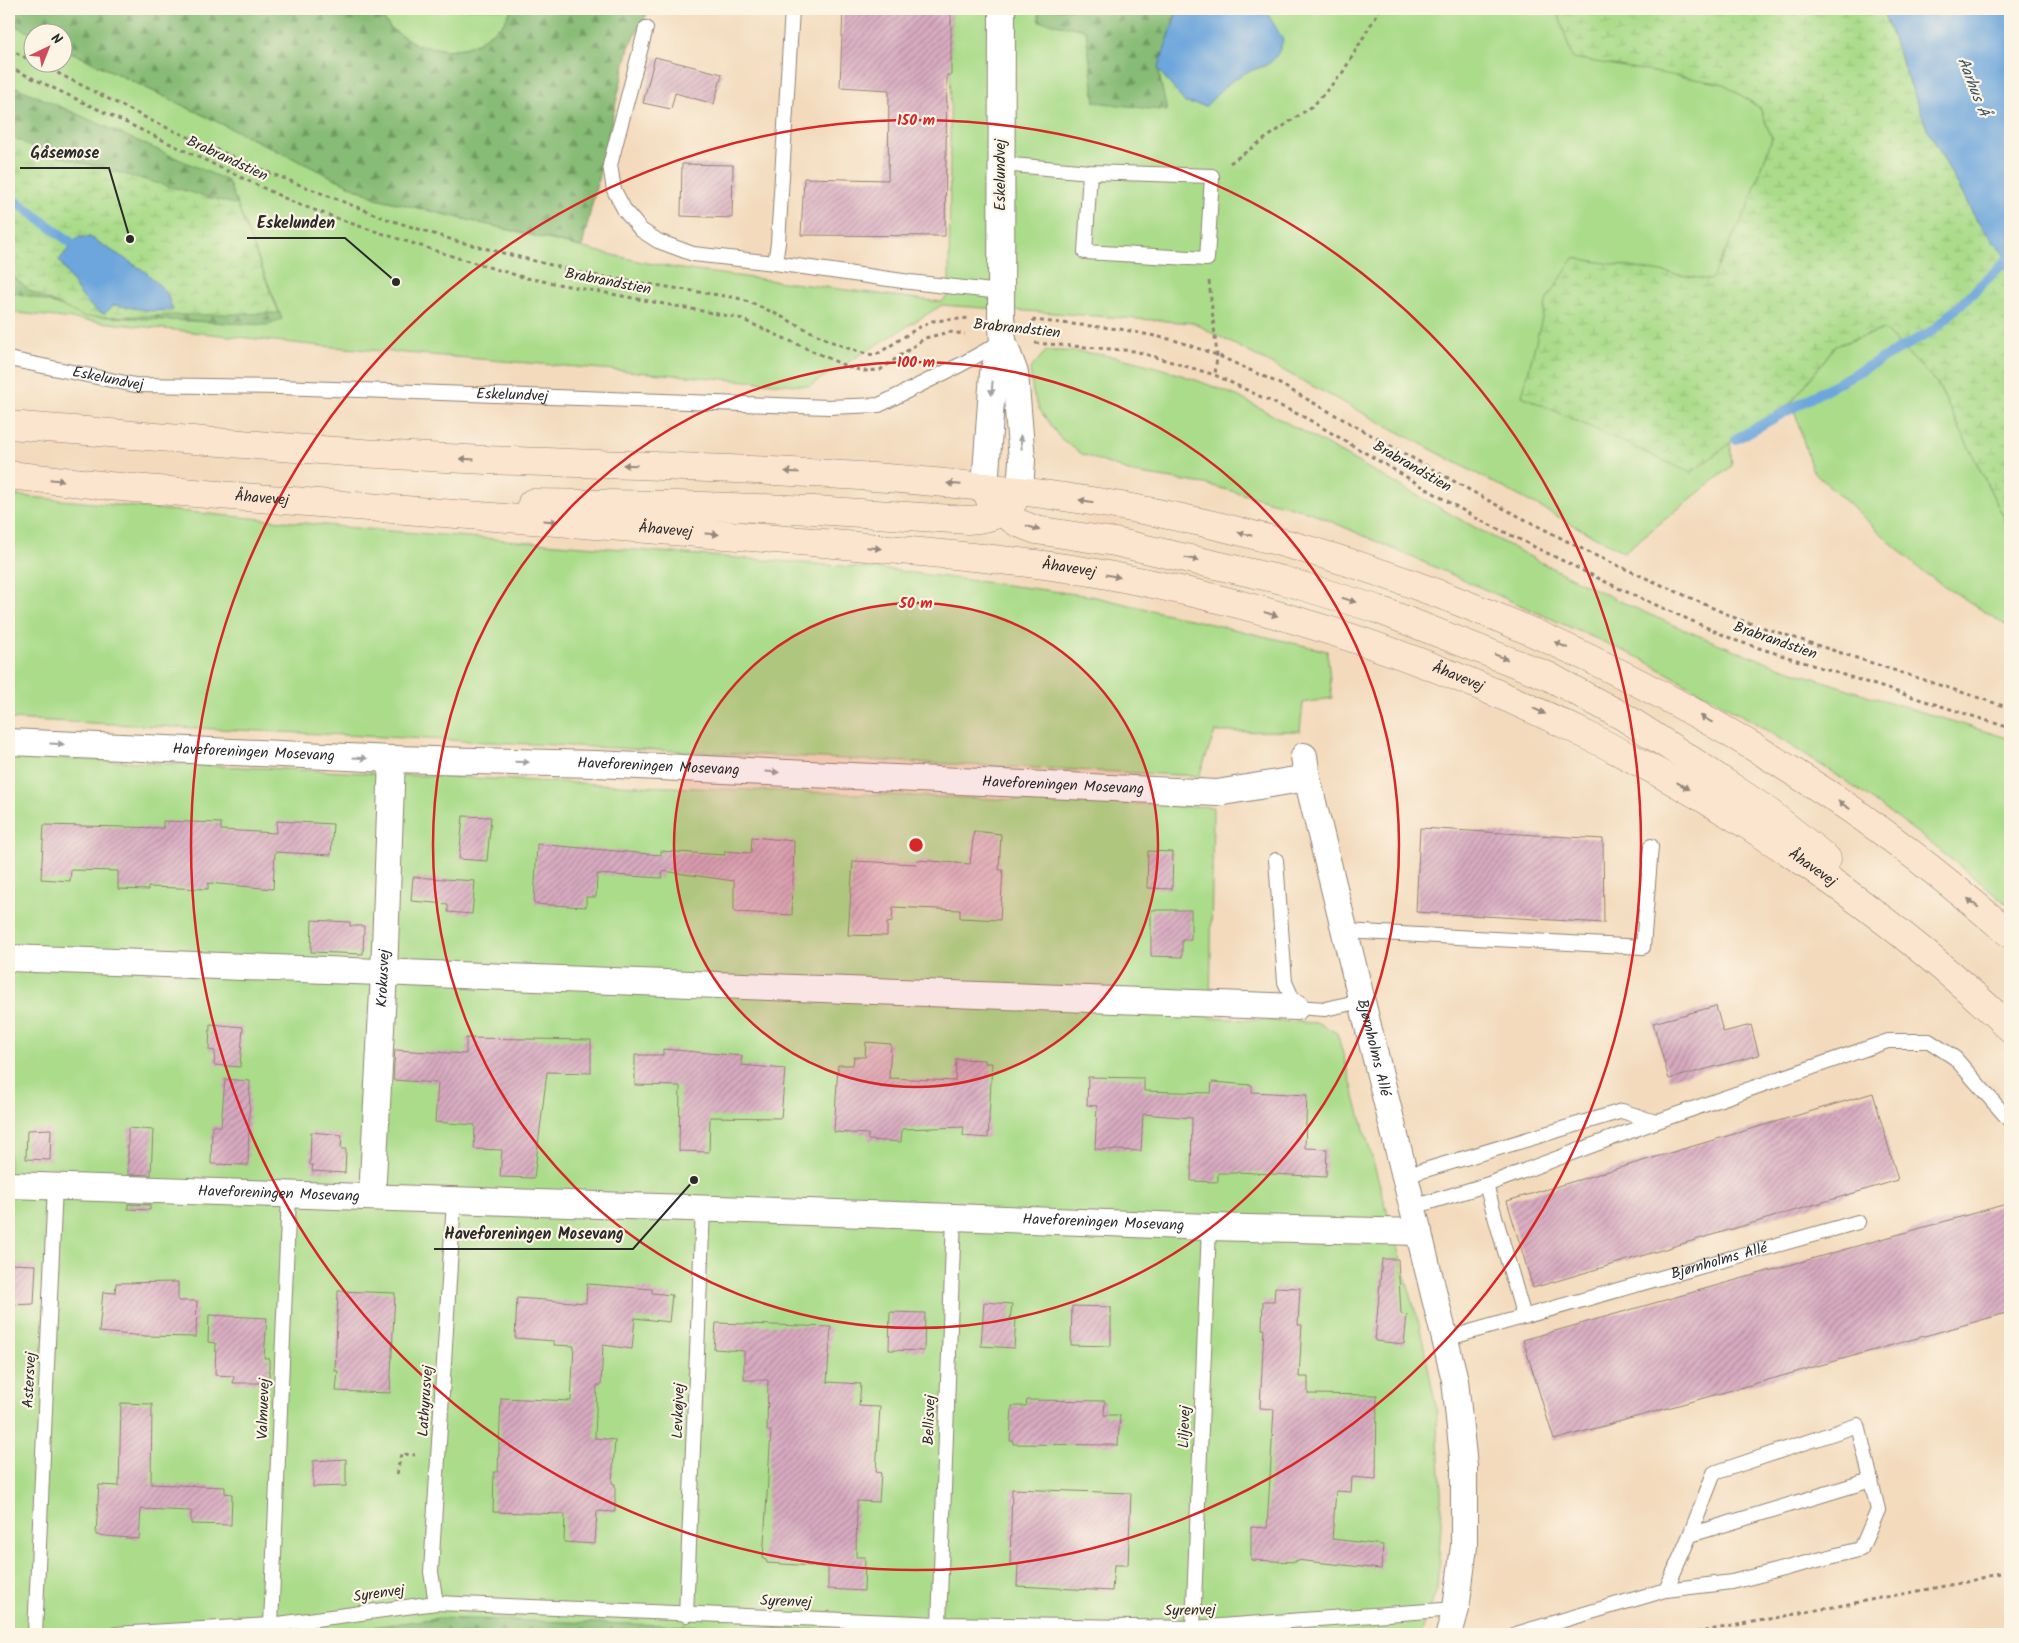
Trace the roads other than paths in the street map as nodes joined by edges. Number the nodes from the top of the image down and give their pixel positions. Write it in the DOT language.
graph roads {
  1 [pos="792,9"];
  2 [pos="1002,9"];
  3 [pos="646,28"];
  4 [pos="1002,164"];
  5 [pos="1090,172"];
  6 [pos="775,263"];
  7 [pos="1002,316"];
  8 [pos="9,359"];
  9 [pos="9,425"];
  10 [pos="9,475"];
  11 [pos="985,487"];
  12 [pos="1020,490"];
  13 [pos="268,500"];
  14 [pos="1001,512"];
  15 [pos="9,742"];
  16 [pos="392,759"];
  17 [pos="1306,767"];
  18 [pos="1651,846"];
  19 [pos="1276,860"];
  20 [pos="1344,931"];
  21 [pos="2010,934"];
  22 [pos="9,958"];
  23 [pos="384,973"];
  24 [pos="1361,1001"];
  25 [pos="1296,1007"];
  26 [pos="1990,1008"];
  27 [pos="2010,1028"];
  28 [pos="2010,1121"];
  29 [pos="1655,1122"];
  30 [pos="1405,1176"];
  31 [pos="9,1185"];
  32 [pos="1486,1185"];
  33 [pos="55,1186"];
  34 [pos="289,1195"];
  35 [pos="372,1197"];
  36 [pos="454,1200"];
  37 [pos="1413,1207"];
  38 [pos="703,1209"];
  39 [pos="954,1217"];
  40 [pos="1858,1222"];
  41 [pos="1209,1227"];
  42 [pos="1419,1232"];
  43 [pos="1524,1317"];
  44 [pos="1445,1339"];
  45 [pos="1871,1480"];
  46 [pos="1690,1535"];
  47 [pos="1666,1590"];
  48 [pos="436,1603"];
  49 [pos="1456,1609"];
  50 [pos="686,1615"];
  51 [pos="939,1624"];
  52 [pos="271,1625"];
  53 [pos="1193,1628"];
  54 [pos="35,1634"];
  55 [pos="116,1634"];
  56 [pos="1450,1634"];
  57 [pos="1516,1634"];
  1 -- 6 [label="lane"];
  2 -- 4 [label="street, Eskelundvej"];
  3 -- 6 [label="lane"];
  4 -- 5 [label="lane"];
  4 -- 7 [label="street, Eskelundvej"];
  5 -- 5 [label="lane"];
  6 -- 7 [label="lane"];
  7 -- 8 [label="lane, Eskelundvej"];
  7 -- 11 [label="street, Eskelundvej, one-way"];
  12 -- 7 [label="street, Eskelundvej, one-way"];
  11 -- 9 [label="main road, one-way"];
  10 -- 13 [label="main road, Åhavevej, one-way"];
  11 -- 12 [label="main road"];
  11 -- 14 [label="main road"];
  12 -- 14 [label="main road"];
  21 -- 12 [label="main road, one-way"];
  13 -- 14 [label="main road"];
  13 -- 26 [label="main road, Åhavevej, one-way"];
  14 -- 26 [label="main road, one-way"];
  15 -- 16 [label="street, Haveforeningen Mosevang, one-way"];
  16 -- 17 [label="street, Haveforeningen Mosevang, one-way"];
  16 -- 23 [label="street, Krokusvej"];
  17 -- 20 [label="street, Bjørnholms Allé"];
  18 -- 20 [label="lane"];
  19 -- 25 [label="lane"];
  20 -- 24 [label="street, Bjørnholms Allé"];
  22 -- 23 [label="street"];
  23 -- 25 [label="street"];
  23 -- 35 [label="street, Krokusvej"];
  24 -- 25 [label="lane"];
  24 -- 30 [label="street, Bjørnholms Allé"];
  26 -- 27 [label="main road, Åhavevej"];
  28 -- 29 [label="lane"];
  29 -- 30 [label="lane"];
  29 -- 32 [label="lane"];
  30 -- 37 [label="street, Bjørnholms Allé"];
  31 -- 33 [label="street, Haveforeningen Mosevang"];
  32 -- 37 [label="lane"];
  32 -- 43 [label="lane"];
  33 -- 34 [label="street, Haveforeningen Mosevang"];
  33 -- 54 [label="lane, Astersvej"];
  34 -- 35 [label="street, Haveforeningen Mosevang"];
  34 -- 52 [label="lane, Valmuevej"];
  35 -- 36 [label="street, Haveforeningen Mosevang"];
  36 -- 38 [label="street, Haveforeningen Mosevang"];
  36 -- 48 [label="lane, Lathyrusvej"];
  37 -- 42 [label="street, Bjørnholms Allé"];
  38 -- 39 [label="street, Haveforeningen Mosevang"];
  38 -- 50 [label="lane, Levkøjvej"];
  39 -- 41 [label="street, Haveforeningen Mosevang"];
  39 -- 51 [label="lane, Bellisvej"];
  40 -- 43 [label="lane, Bjørnholms Allé"];
  41 -- 42 [label="street, Haveforeningen Mosevang"];
  41 -- 53 [label="lane, Liljevej"];
  42 -- 44 [label="street, Bjørnholms Allé"];
  43 -- 44 [label="lane, Bjørnholms Allé"];
  44 -- 49 [label="street, Bjørnholms Allé"];
  45 -- 46 [label="lane"];
  45 -- 46 [label="lane"];
  45 -- 47 [label="lane"];
  46 -- 47 [label="lane"];
  47 -- 57 [label="lane"];
  48 -- 50 [label="lane, Syrenvej"];
  48 -- 52 [label="lane, Syrenvej"];
  49 -- 53 [label="lane, Syrenvej"];
  49 -- 56 [label="street, Bjørnholms Allé"];
  50 -- 51 [label="lane, Syrenvej"];
  51 -- 53 [label="lane, Syrenvej"];
  52 -- 55 [label="lane, Syrenvej"];
}
